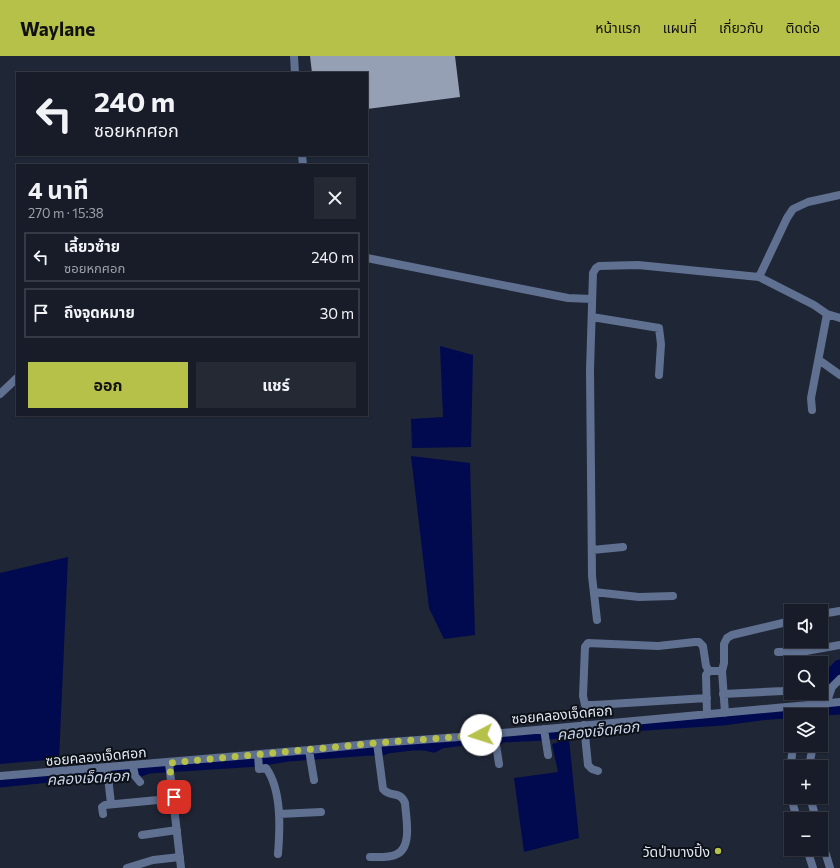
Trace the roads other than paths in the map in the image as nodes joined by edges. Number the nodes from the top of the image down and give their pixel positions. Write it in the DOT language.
graph roads {
  1 [pos="294,56"];
  2 [pos="295,72"];
  3 [pos="840,195"];
  4 [pos="368,258"];
  5 [pos="759,277"];
  6 [pos="592,299"];
  7 [pos="827,314"];
  8 [pos="592,317"];
  9 [pos="840,318"];
  10 [pos="819,360"];
  11 [pos="659,375"];
  12 [pos="840,375"];
  13 [pos="16,379"];
  14 [pos="0,394"];
  15 [pos="812,410"];
  16 [pos="623,548"];
  17 [pos="592,550"];
  18 [pos="594,592"];
  19 [pos="673,596"];
  20 [pos="840,611"];
  21 [pos="828,613"];
  22 [pos="597,620"];
  23 [pos="784,623"];
  24 [pos="840,645"];
  25 [pos="806,651"];
  26 [pos="778,652"];
  27 [pos="806,656"];
  28 [pos="709,671"];
  29 [pos="722,671"];
  30 [pos="840,679"];
  31 [pos="784,691"];
  32 [pos="723,694"];
  33 [pos="707,698"];
  34 [pos="840,702"];
  35 [pos="821,708"];
  36 [pos="784,711"];
  37 [pos="725,713"];
  38 [pos="707,714"];
  39 [pos="584,728"];
  40 [pos="544,731"];
  41 [pos="493,736"];
  42 [pos="377,746"];
  43 [pos="309,750"];
  44 [pos="548,755"];
  45 [pos="258,756"];
  46 [pos="169,763"];
  47 [pos="499,764"];
  48 [pos="598,771"];
  49 [pos="107,773"];
  50 [pos="0,776"];
  51 [pos="314,780"];
  52 [pos="170,798"];
  53 [pos="111,804"];
  54 [pos="321,812"];
  55 [pos="103,814"];
  56 [pos="279,814"];
  57 [pos="174,830"];
  58 [pos="142,835"];
  59 [pos="278,854"];
  60 [pos="809,856"];
  61 [pos="826,856"];
  62 [pos="370,857"];
  63 [pos="172,858"];
  64 [pos="127,868"];
  65 [pos="181,868"];
  66 [pos="813,868"];
  67 [pos="830,868"];
  1 -- 2 [label="street"];
  3 -- 5 [label="street"];
  4 -- 6 [label="street"];
  5 -- 6 [label="street"];
  5 -- 7 [label="street"];
  6 -- 8 [label="street"];
  7 -- 9 [label="street"];
  7 -- 10 [label="street"];
  8 -- 11 [label="street"];
  8 -- 17 [label="street"];
  10 -- 12 [label="street"];
  10 -- 15 [label="street"];
  13 -- 14 [label="street"];
  16 -- 17 [label="street"];
  17 -- 18 [label="street"];
  18 -- 19 [label="street"];
  18 -- 22 [label="street"];
  20 -- 21 [label="street"];
  23 -- 29 [label="street"];
  24 -- 25 [label="street"];
  25 -- 26 [label="street"];
  25 -- 27 [label="street"];
  28 -- 29 [label="street"];
  28 -- 33 [label="street"];
  28 -- 33 [label="street"];
  29 -- 32 [label="street"];
  30 -- 35 [label="street"];
  31 -- 32 [label="street"];
  32 -- 37 [label="street"];
  33 -- 38 [label="street"];
  34 -- 35 [label="street, ซอยคลองเจ็ดศอก"];
  36 -- 37 [label="street, ซอยคลองเจ็ดศอก"];
  37 -- 38 [label="street, ซอยคลองเจ็ดศอก"];
  38 -- 39 [label="street, ซอยคลองเจ็ดศอก"];
  39 -- 40 [label="street, ซอยคลองเจ็ดศอก"];
  39 -- 48 [label="street"];
  40 -- 41 [label="street, ซอยคลองเจ็ดศอก"];
  40 -- 44 [label="street"];
  41 -- 42 [label="street, ซอยคลองเจ็ดศอก"];
  41 -- 47 [label="street"];
  42 -- 43 [label="street, ซอยคลองเจ็ดศอก"];
  42 -- 62 [label="street"];
  43 -- 45 [label="street, ซอยคลองเจ็ดศอก"];
  43 -- 51 [label="street"];
  45 -- 46 [label="street, ซอยคลองเจ็ดศอก"];
  45 -- 56 [label="street"];
  46 -- 49 [label="street, ซอยคลองเจ็ดศอก"];
  46 -- 52 [label="street"];
  49 -- 50 [label="street, ซอยคลองเจ็ดศอก"];
  49 -- 53 [label="street"];
  52 -- 53 [label="street"];
  52 -- 57 [label="street"];
  53 -- 55 [label="street"];
  54 -- 56 [label="street"];
  56 -- 59 [label="street"];
  57 -- 58 [label="street"];
  57 -- 63 [label="street"];
  60 -- 66 [label="street"];
  61 -- 67 [label="street"];
  63 -- 64 [label="street"];
  63 -- 65 [label="street"];
}
